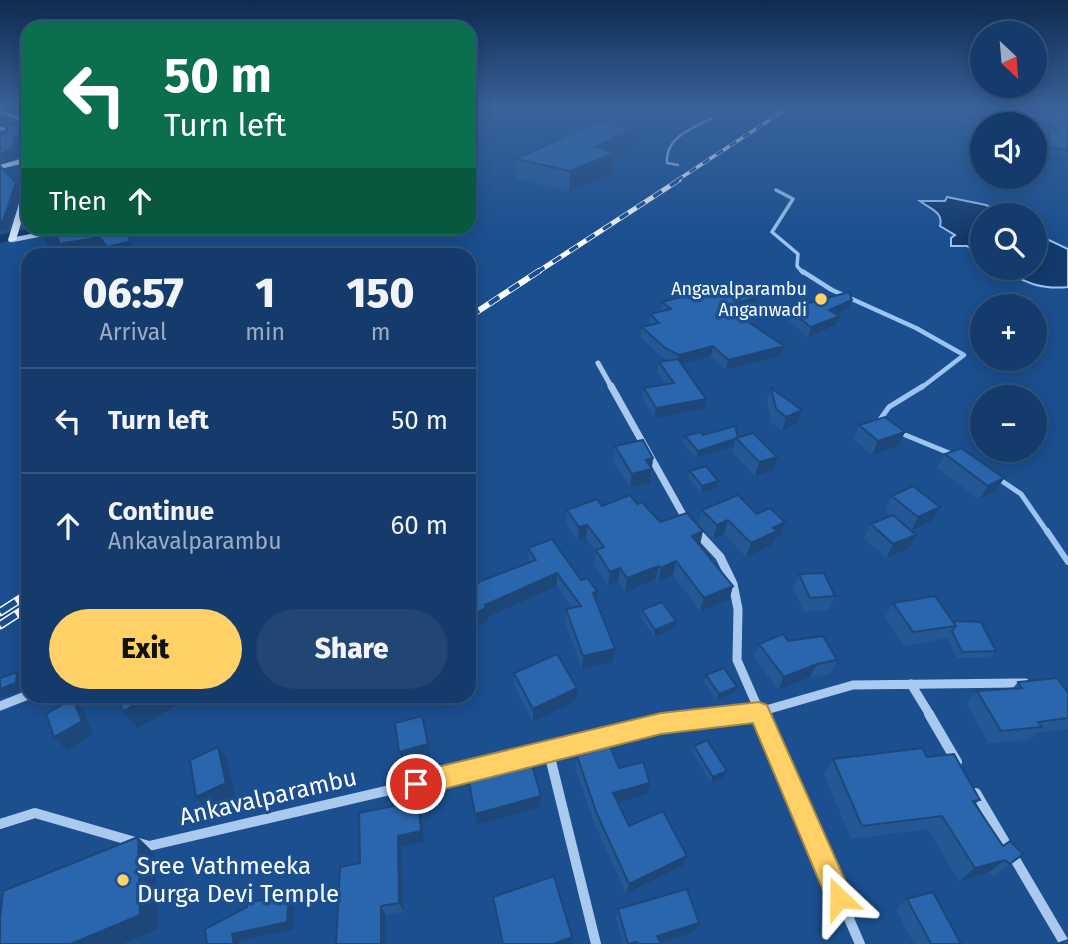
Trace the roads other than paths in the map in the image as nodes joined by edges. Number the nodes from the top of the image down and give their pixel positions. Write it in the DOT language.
graph roads {
  1 [pos="21,161"];
  2 [pos="0,167"];
  3 [pos="21,210"];
  4 [pos="32,235"];
  5 [pos="13,237"];
  6 [pos="598,363"];
  7 [pos="911,684"];
  8 [pos="1034,684"];
  9 [pos="21,698"];
  10 [pos="0,706"];
  11 [pos="759,712"];
  12 [pos="549,753"];
  13 [pos="962,770"];
  14 [pos="969,782"];
  15 [pos="0,824"];
  16 [pos="596,944"];
  17 [pos="859,944"];
  18 [pos="1065,944"];
  1 -- 2 [label="main road"];
  3 -- 5 [label="main road"];
  4 -- 5 [label="street"];
  6 -- 11 [label="street"];
  7 -- 8 [label="street, Ankavalparambu"];
  7 -- 11 [label="street, Ankavalparambu"];
  7 -- 13 [label="street"];
  9 -- 10 [label="street"];
  11 -- 12 [label="street, Ankavalparambu"];
  11 -- 17 [label="street"];
  12 -- 15 [label="street, Ankavalparambu"];
  12 -- 16 [label="street"];
  14 -- 18 [label="street"];
}
